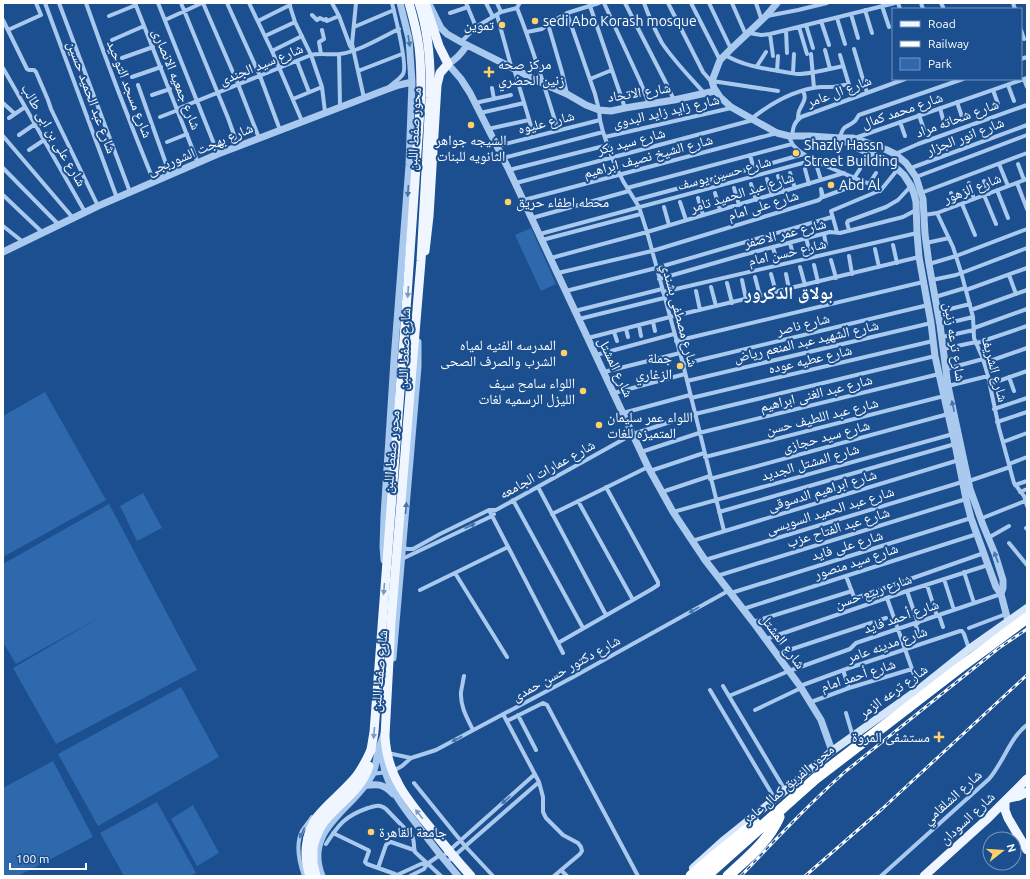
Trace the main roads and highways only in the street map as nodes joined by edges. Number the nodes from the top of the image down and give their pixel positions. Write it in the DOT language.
graph roads {
  1 [pos="409,3"];
  2 [pos="420,3"];
  3 [pos="425,3"];
  4 [pos="421,261"];
  5 [pos="1027,608"];
  6 [pos="1027,618"];
  7 [pos="1027,623"];
  8 [pos="371,750"];
  9 [pos="832,766"];
  10 [pos="1027,779"];
  11 [pos="1027,792"];
  12 [pos="1007,799"];
  13 [pos="776,808"];
  14 [pos="980,825"];
  15 [pos="1027,850"];
  16 [pos="310,876"];
  17 [pos="316,876"];
  18 [pos="471,876"];
  19 [pos="686,876"];
  20 [pos="691,876"];
  21 [pos="706,876"];
  22 [pos="716,876"];
  23 [pos="728,876"];
  24 [pos="924,876"];
  25 [pos="932,876"];
  1 -- 8 [label="main road, محور صفط اللبن, one-way"];
  2 -- 4 [label="main road, محور صفط اللبن, bridge"];
  3 -- 4 [label="main road, bridge"];
  18 -- 4 [label="main road, محور صفط اللبن, one-way, bridge"];
  5 -- 13 [label="main road, شارع ترعه الزمر"];
  6 -- 9 [label="highway, محور الفريق كمال عامر"];
  7 -- 13 [label="highway, محور الفريق كمال عامر"];
  8 -- 16 [label="main road, محور صفط اللبن, bridge"];
  8 -- 17 [label="main road, bridge"];
  9 -- 13 [label="highway"];
  9 -- 21 [label="highway, محور الفريق كمال عامر"];
  10 -- 12 [label="main road, شارع السودان"];
  11 -- 12 [label="main road"];
  12 -- 14 [label="main road, شارع السودان"];
  12 -- 15 [label="main road"];
  13 -- 19 [label="main road, شارع ترعه الزمر"];
  13 -- 20 [label="highway"];
  13 -- 22 [label="highway, محور الفريق كمال عامر"];
  13 -- 23 [label="highway"];
  14 -- 24 [label="main road, شارع السودان"];
  14 -- 25 [label="main road"];
}
